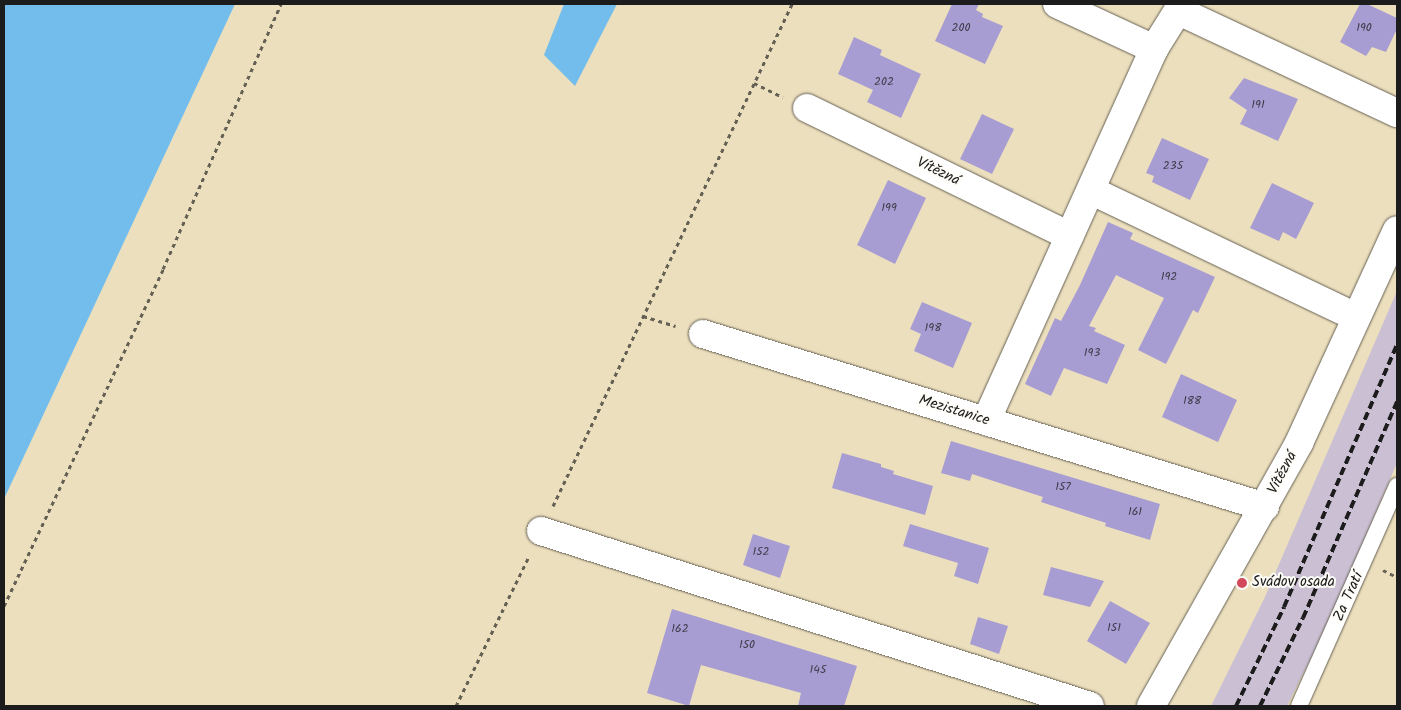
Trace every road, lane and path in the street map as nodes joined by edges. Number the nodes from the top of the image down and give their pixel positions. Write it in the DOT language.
graph roads {
  1 [pos="281,4"];
  2 [pos="792,4"];
  3 [pos="1057,4"];
  4 [pos="1181,8"];
  5 [pos="1154,49"];
  6 [pos="807,108"];
  7 [pos="1397,114"];
  8 [pos="1092,191"];
  9 [pos="1397,230"];
  10 [pos="1069,236"];
  11 [pos="1342,310"];
  12 [pos="643,316"];
  13 [pos="703,334"];
  14 [pos="986,421"];
  15 [pos="1397,486"];
  16 [pos="1265,507"];
  17 [pos="541,532"];
  18 [pos="4,606"];
  19 [pos="456,706"];
  20 [pos="1090,706"];
  21 [pos="1151,706"];
  22 [pos="1299,706"];
  1 -- 18 [label="path"];
  2 -- 12 [label="path"];
  3 -- 5 [label="street"];
  4 -- 5 [label="street"];
  4 -- 7 [label="street"];
  5 -- 8 [label="street"];
  6 -- 10 [label="street, Vítězná"];
  8 -- 10 [label="street"];
  8 -- 11 [label="street"];
  9 -- 16 [label="street, Vítězná"];
  10 -- 14 [label="street"];
  12 -- 13 [label="path"];
  12 -- 17 [label="path"];
  13 -- 14 [label="street, Mezistanice"];
  14 -- 16 [label="street, Mezistanice"];
  15 -- 22 [label="lane, Za Tratí"];
  16 -- 21 [label="street, Vítězná"];
  17 -- 19 [label="path"];
  17 -- 20 [label="street"];
}
